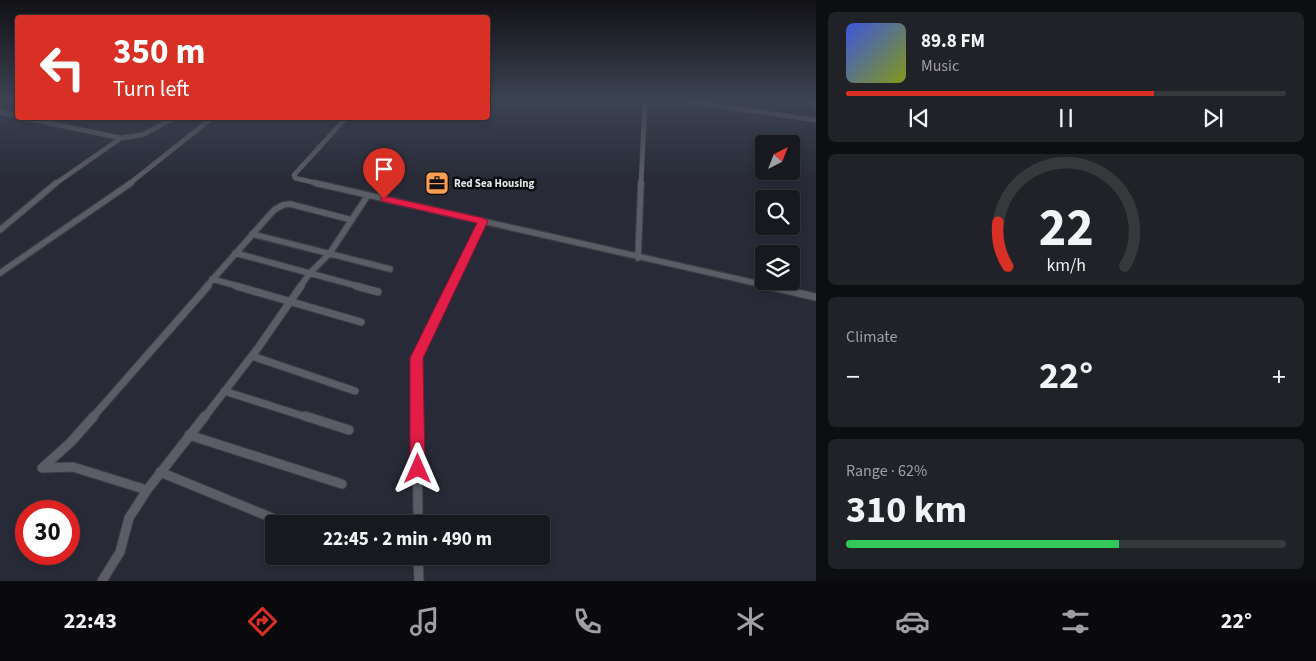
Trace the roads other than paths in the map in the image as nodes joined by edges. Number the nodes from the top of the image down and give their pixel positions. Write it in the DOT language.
graph roads {
  1 [pos="74,128"];
  2 [pos="158,128"];
  3 [pos="199,128"];
  4 [pos="337,128"];
  5 [pos="644,128"];
  6 [pos="121,138"];
  7 [pos="368,196"];
  8 [pos="352,220"];
  9 [pos="483,221"];
  10 [pos="0,230"];
  11 [pos="252,234"];
  12 [pos="235,253"];
  13 [pos="330,253"];
  14 [pos="638,258"];
  15 [pos="390,269"];
  16 [pos="0,273"];
  17 [pos="309,274"];
  18 [pos="212,279"];
  19 [pos="378,292"];
  20 [pos="816,298"];
  21 [pos="290,301"];
  22 [pos="361,322"];
  23 [pos="252,356"];
  24 [pos="224,391"];
  25 [pos="356,391"];
  26 [pos="349,430"];
  27 [pos="189,436"];
  28 [pos="160,472"];
  29 [pos="342,484"];
  30 [pos="147,490"];
  31 [pos="265,515"];
  32 [pos="418,515"];
  33 [pos="418,565"];
  34 [pos="102,581"];
  35 [pos="419,581"];
  1 -- 6 [label="street"];
  2 -- 6 [label="street"];
  3 -- 16 [label="street"];
  4 -- 7 [label="street"];
  5 -- 14 [label="street"];
  6 -- 10 [label="street"];
  7 -- 8 [label="street"];
  7 -- 9 [label="street"];
  8 -- 11 [label="street"];
  8 -- 13 [label="street"];
  9 -- 14 [label="street"];
  9 -- 32 [label="street"];
  11 -- 12 [label="street"];
  11 -- 13 [label="street"];
  12 -- 17 [label="street"];
  12 -- 18 [label="street"];
  13 -- 15 [label="street"];
  13 -- 17 [label="street"];
  14 -- 20 [label="street"];
  17 -- 19 [label="street"];
  17 -- 21 [label="street"];
  18 -- 21 [label="street"];
  18 -- 30 [label="street"];
  21 -- 22 [label="street"];
  21 -- 23 [label="street"];
  23 -- 24 [label="street"];
  23 -- 25 [label="street"];
  24 -- 26 [label="street"];
  24 -- 27 [label="street"];
  27 -- 28 [label="street"];
  27 -- 29 [label="street"];
  28 -- 30 [label="street"];
  28 -- 31 [label="street"];
  30 -- 34 [label="street"];
  33 -- 35 [label="street"];
}
